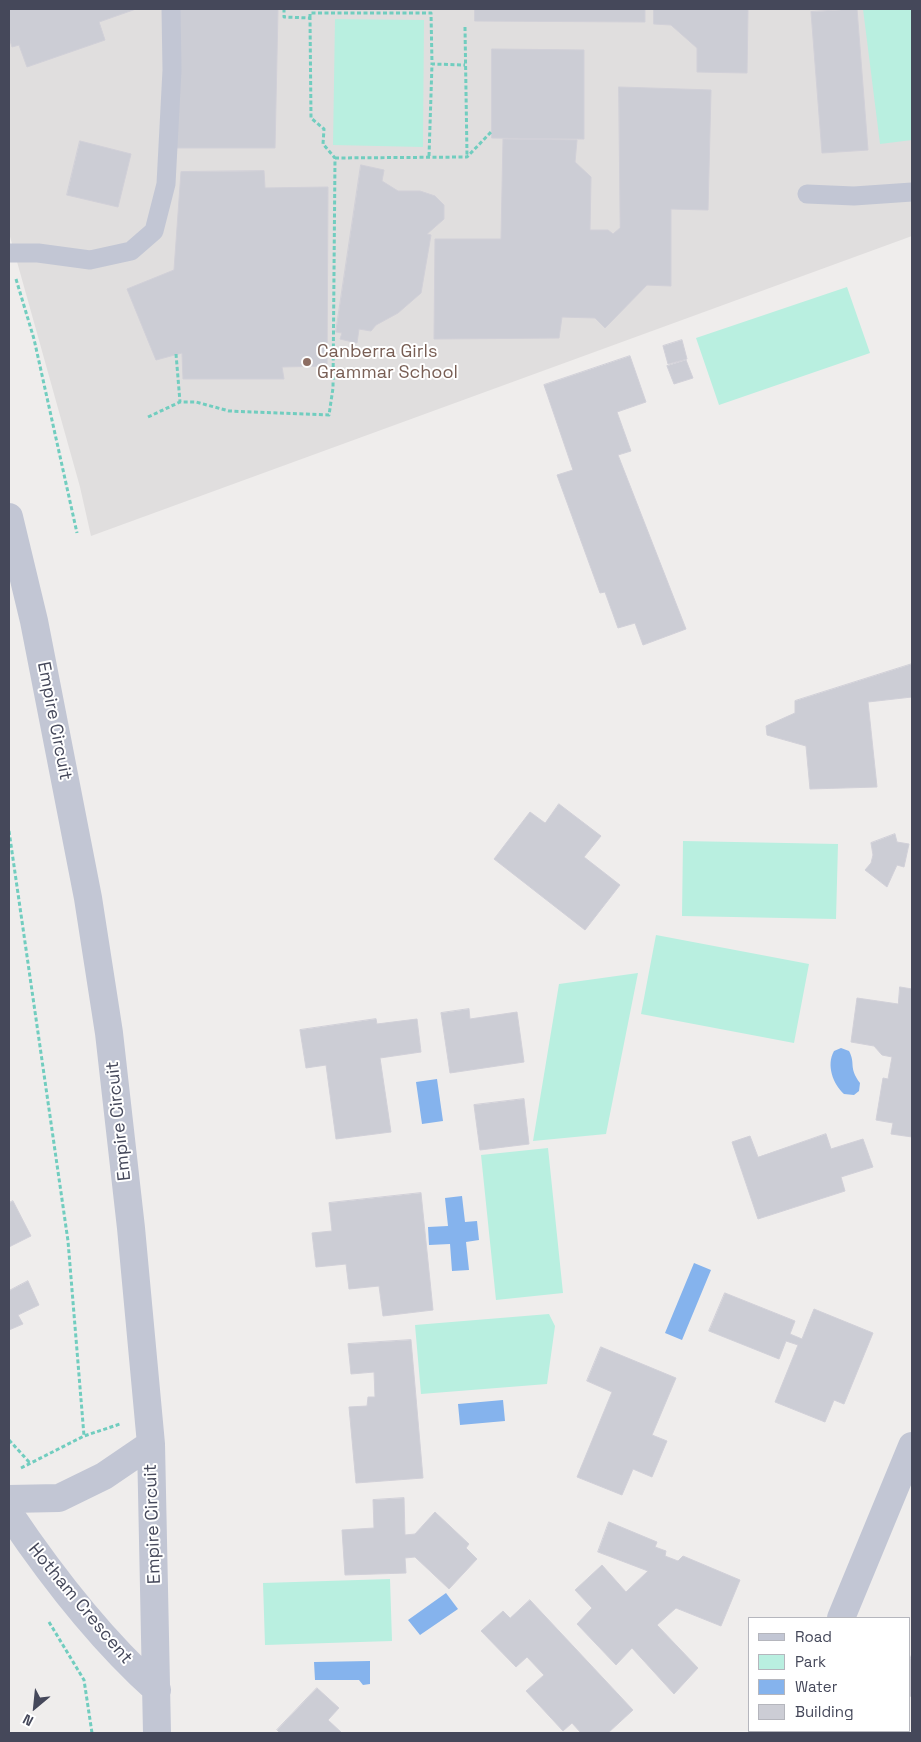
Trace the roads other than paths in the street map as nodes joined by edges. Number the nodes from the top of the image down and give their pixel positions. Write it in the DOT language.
graph roads {
  1 [pos="171,9"];
  2 [pos="912,192"];
  3 [pos="807,194"];
  4 [pos="9,252"];
  5 [pos="9,517"];
  6 [pos="151,1444"];
  7 [pos="912,1446"];
  8 [pos="9,1500"];
  9 [pos="9,1513"];
  10 [pos="841,1617"];
  11 [pos="157,1690"];
  12 [pos="158,1733"];
  1 -- 4 [label="lane"];
  2 -- 3 [label="lane"];
  5 -- 6 [label="street, Empire Circuit"];
  6 -- 8 [label="street"];
  6 -- 11 [label="street, Empire Circuit"];
  7 -- 10 [label="street"];
  9 -- 11 [label="street, Hotham Crescent"];
  11 -- 12 [label="street, Empire Circuit"];
}
